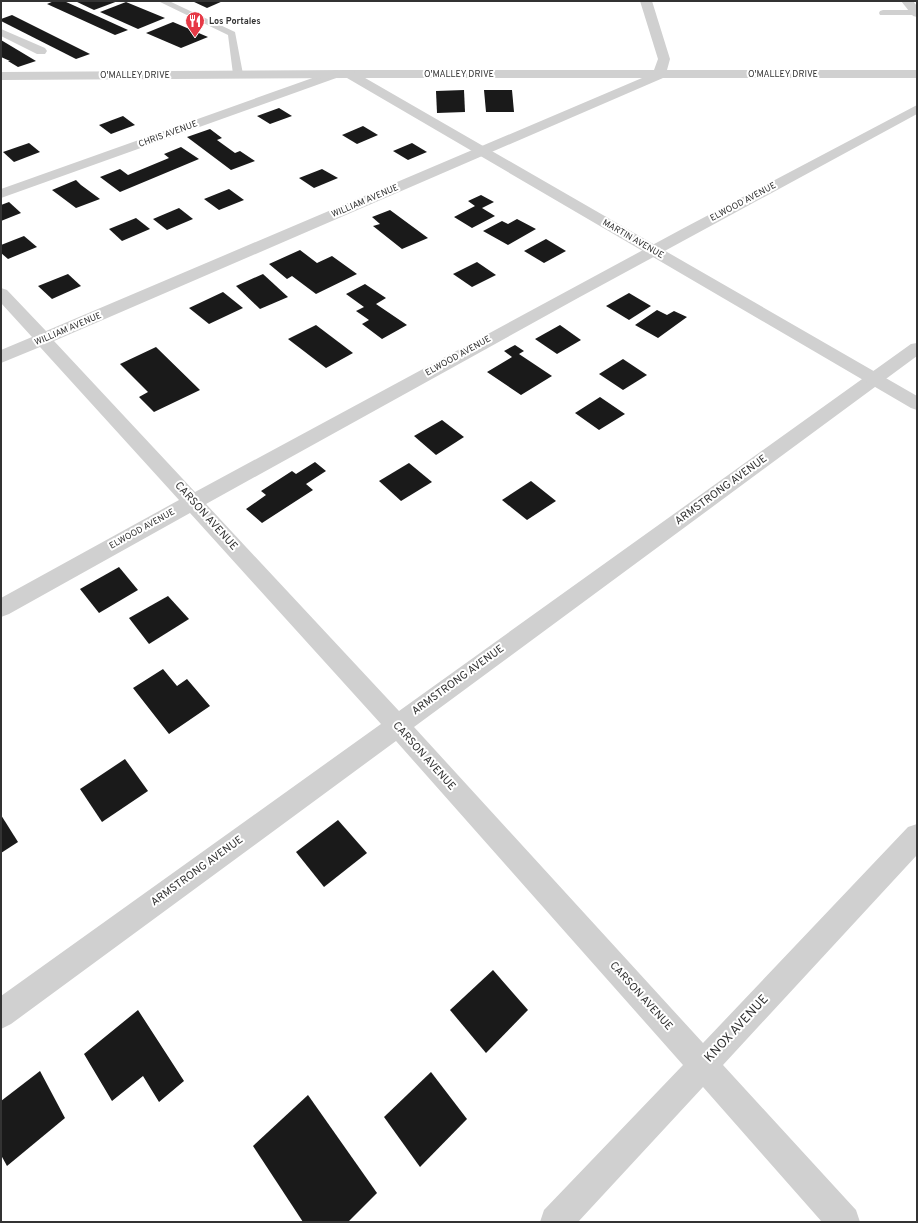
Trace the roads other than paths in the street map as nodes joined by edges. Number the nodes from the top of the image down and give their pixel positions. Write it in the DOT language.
graph roads {
  1 [pos="162,1"];
  2 [pos="646,1"];
  3 [pos="908,1"];
  4 [pos="884,13"];
  5 [pos="917,13"];
  6 [pos="1,32"];
  7 [pos="41,51"];
  8 [pos="238,74"];
  9 [pos="342,74"];
  10 [pos="917,74"];
  11 [pos="659,75"];
  12 [pos="1,76"];
  13 [pos="917,110"];
  14 [pos="481,151"];
  15 [pos="1,194"];
  16 [pos="652,250"];
  17 [pos="1,292"];
  18 [pos="44,339"];
  19 [pos="917,348"];
  20 [pos="1,357"];
  21 [pos="874,379"];
  22 [pos="917,404"];
  23 [pos="193,501"];
  24 [pos="1,608"];
  25 [pos="397,725"];
  26 [pos="917,836"];
  27 [pos="1,1014"];
  28 [pos="703,1065"];
  29 [pos="556,1222"];
  30 [pos="844,1222"];
  1 -- 8 [label="lane"];
  2 -- 11 [label="street"];
  3 -- 5 [label="street"];
  4 -- 5 [label="lane"];
  6 -- 7 [label="street"];
  8 -- 9 [label="street, O'MALLEY DRIVE"];
  8 -- 12 [label="street, O'MALLEY DRIVE"];
  9 -- 11 [label="street, O'MALLEY DRIVE"];
  9 -- 14 [label="street, MARTIN AVENUE"];
  9 -- 15 [label="street, CHRIS AVENUE"];
  10 -- 11 [label="street, O'MALLEY DRIVE"];
  11 -- 14 [label="street, WILLIAM AVENUE"];
  13 -- 16 [label="street, ELWOOD AVENUE"];
  14 -- 16 [label="street, MARTIN AVENUE"];
  14 -- 18 [label="street, WILLIAM AVENUE"];
  16 -- 21 [label="street, MARTIN AVENUE"];
  16 -- 23 [label="street, ELWOOD AVENUE"];
  17 -- 18 [label="street, CARSON AVENUE"];
  18 -- 20 [label="street, WILLIAM AVENUE"];
  18 -- 23 [label="street, CARSON AVENUE"];
  19 -- 21 [label="street, ARMSTRONG AVENUE"];
  21 -- 22 [label="street, MARTIN AVENUE"];
  21 -- 25 [label="street, ARMSTRONG AVENUE"];
  23 -- 24 [label="street, ELWOOD AVENUE"];
  23 -- 25 [label="street, CARSON AVENUE"];
  25 -- 27 [label="street, ARMSTRONG AVENUE"];
  25 -- 28 [label="street, CARSON AVENUE"];
  26 -- 28 [label="street, KNOX AVENUE"];
  28 -- 29 [label="street, KNOX AVENUE"];
  28 -- 30 [label="street, CARSON AVENUE"];
}
